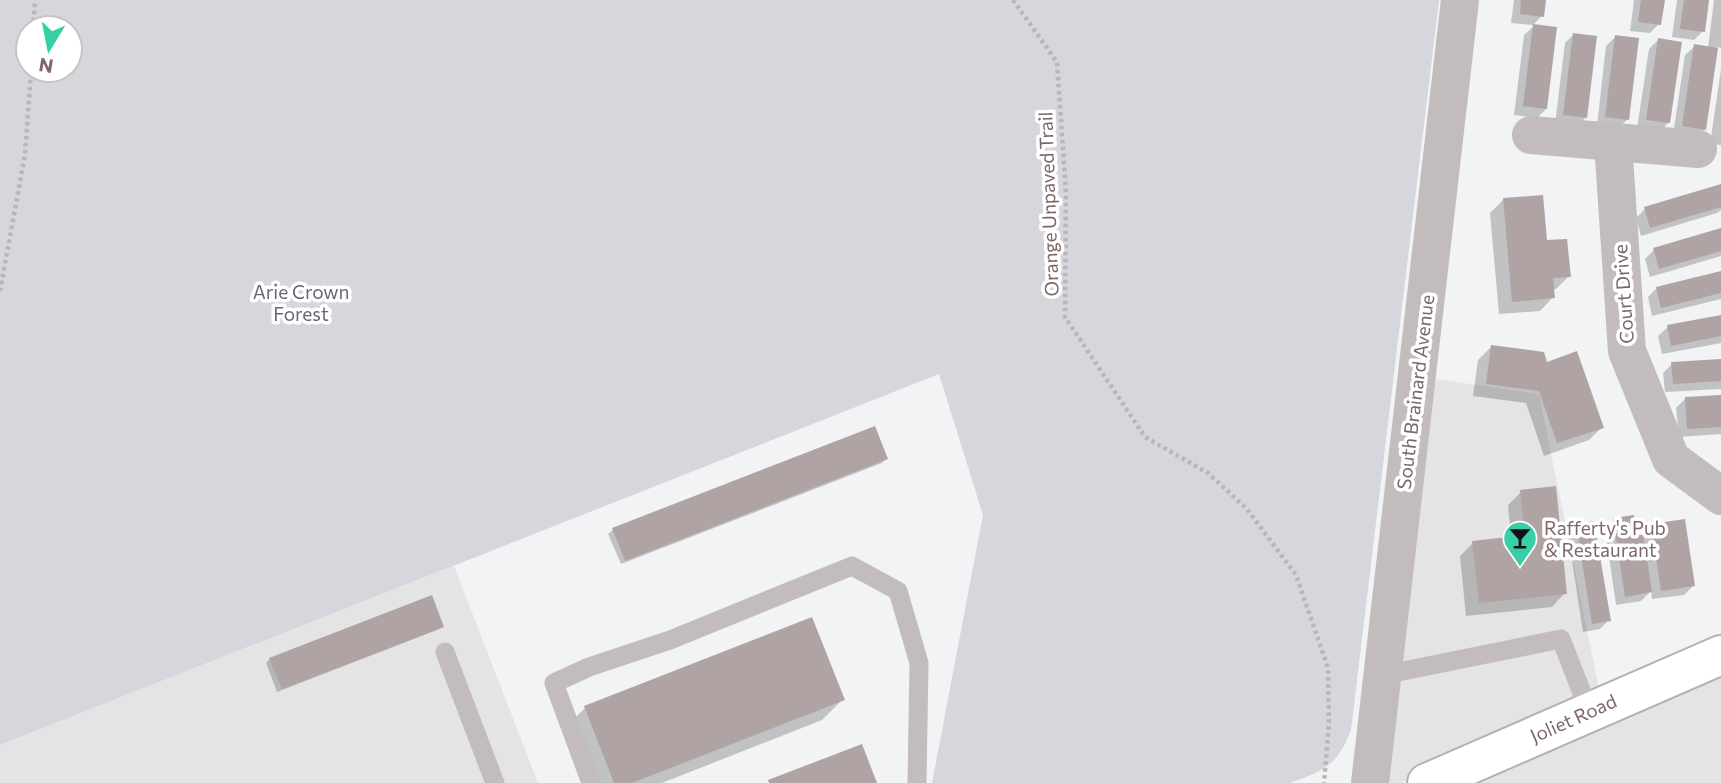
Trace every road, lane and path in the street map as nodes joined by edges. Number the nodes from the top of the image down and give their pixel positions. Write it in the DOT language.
graph roads {
  1 [pos="1013,0"];
  2 [pos="1460,0"];
  3 [pos="30,84"];
  4 [pos="1531,135"];
  5 [pos="1613,142"];
  6 [pos="1698,149"];
  7 [pos="0,291"];
  8 [pos="1721,496"];
  9 [pos="445,652"];
  10 [pos="1721,655"];
  11 [pos="1383,675"];
  12 [pos="1590,710"];
  13 [pos="495,783"];
  14 [pos="591,783"];
  15 [pos="917,783"];
  16 [pos="1324,783"];
  17 [pos="1370,783"];
  18 [pos="1427,783"];
  1 -- 16 [label="path, Orange Unpaved Trail"];
  2 -- 11 [label="street, South Brainard Avenue"];
  3 -- 7 [label="path"];
  4 -- 5 [label="street"];
  5 -- 6 [label="street"];
  5 -- 8 [label="street, Court Drive"];
  9 -- 13 [label="lane"];
  10 -- 12 [label="main road, Joliet Road"];
  11 -- 12 [label="lane"];
  11 -- 17 [label="street, South Brainard Avenue"];
  12 -- 18 [label="main road, Joliet Road"];
  14 -- 15 [label="lane"];
}
